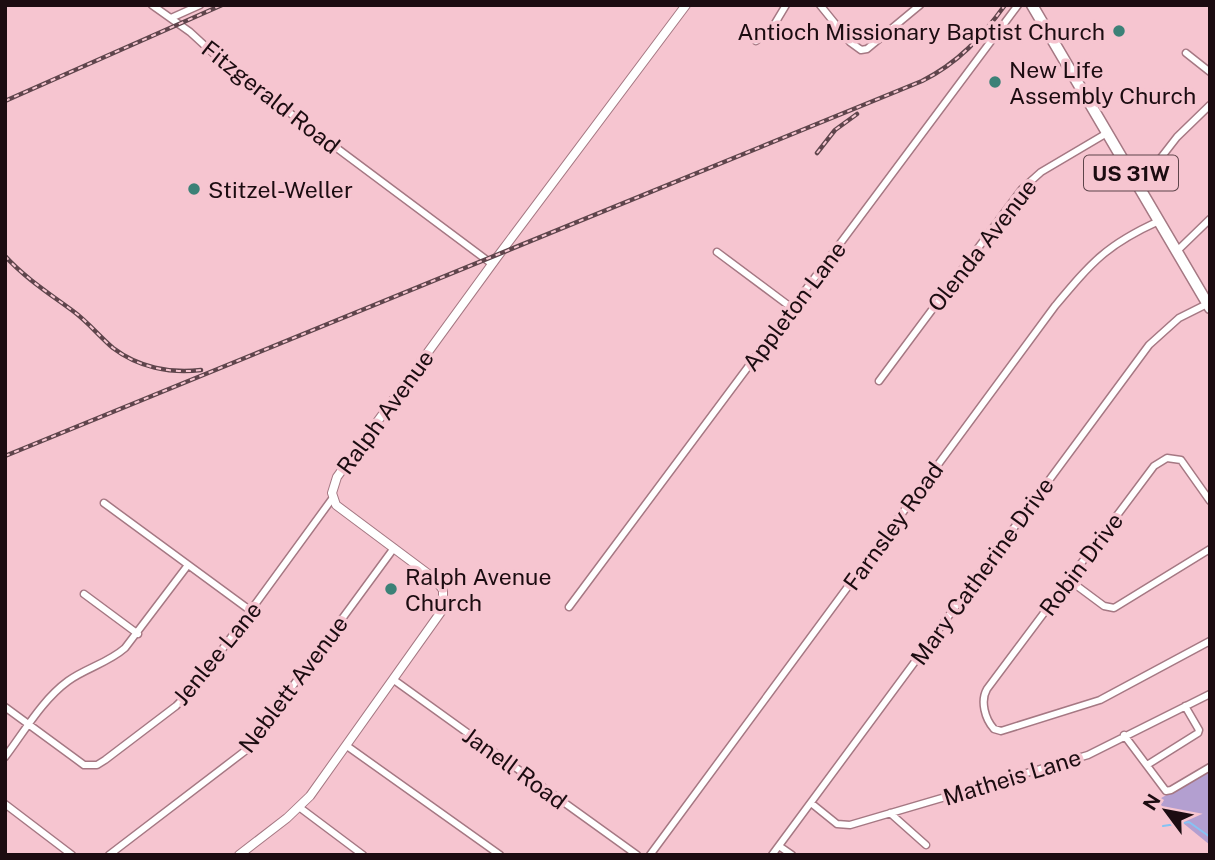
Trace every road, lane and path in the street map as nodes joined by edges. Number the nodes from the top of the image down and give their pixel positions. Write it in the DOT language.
graph roads {
  1 [pos="152,5"];
  2 [pos="200,5"];
  3 [pos="686,5"];
  4 [pos="786,5"];
  5 [pos="820,5"];
  6 [pos="920,5"];
  7 [pos="1018,5"];
  8 [pos="1032,5"];
  9 [pos="171,18"];
  10 [pos="756,41"];
  11 [pos="1186,53"];
  12 [pos="1210,72"];
  13 [pos="1210,105"];
  14 [pos="1107,132"];
  15 [pos="1139,186"];
  16 [pos="1210,219"];
  17 [pos="1159,221"];
  18 [pos="1177,251"];
  19 [pos="717,252"];
  20 [pos="492,264"];
  21 [pos="1208,306"];
  22 [pos="792,309"];
  23 [pos="879,381"];
  24 [pos="332,499"];
  25 [pos="1210,501"];
  26 [pos="104,503"];
  27 [pos="394,548"];
  28 [pos="1210,549"];
  29 [pos="188,565"];
  30 [pos="1069,580"];
  31 [pos="84,594"];
  32 [pos="569,607"];
  33 [pos="251,611"];
  34 [pos="138,634"];
  35 [pos="1210,641"];
  36 [pos="394,680"];
  37 [pos="1210,694"];
  38 [pos="1185,706"];
  39 [pos="5,707"];
  40 [pos="30,725"];
  41 [pos="1124,735"];
  42 [pos="347,746"];
  43 [pos="5,757"];
  44 [pos="1147,765"];
  45 [pos="1210,767"];
  46 [pos="811,803"];
  47 [pos="5,804"];
  48 [pos="299,807"];
  49 [pos="890,813"];
  50 [pos="926,845"];
  51 [pos="779,846"];
  52 [pos="361,854"];
  53 [pos="72,855"];
  54 [pos="109,855"];
  55 [pos="239,855"];
  56 [pos="500,855"];
  57 [pos="636,855"];
  58 [pos="650,855"];
  59 [pos="772,855"];
  60 [pos="792,855"];
  1 -- 9 [label="street, Fitzgerald Road"];
  2 -- 9 [label="street"];
  3 -- 20 [label="street, Ralph Avenue"];
  4 -- 10 [label="street"];
  5 -- 6 [label="street"];
  7 -- 22 [label="street, Appleton Lane"];
  8 -- 14 [label="main road, US 31W"];
  9 -- 20 [label="street, Fitzgerald Road"];
  11 -- 12 [label="street"];
  13 -- 15 [label="street"];
  14 -- 15 [label="main road, US 31W"];
  14 -- 23 [label="street, Olenda Avenue"];
  15 -- 17 [label="main road, US 31W"];
  16 -- 18 [label="street"];
  17 -- 18 [label="main road, US 31W"];
  17 -- 58 [label="street, Farnsley Road"];
  18 -- 21 [label="main road, US 31W"];
  19 -- 22 [label="street"];
  20 -- 24 [label="street, Ralph Avenue"];
  21 -- 46 [label="street, Mary Catherine Drive"];
  22 -- 32 [label="street, Appleton Lane"];
  24 -- 27 [label="street, Ralph Avenue"];
  24 -- 33 [label="street, Jenlee Lane"];
  25 -- 30 [label="street, Robin Drive"];
  26 -- 29 [label="street"];
  27 -- 36 [label="street, Ralph Avenue"];
  27 -- 54 [label="street, Neblett Avenue"];
  28 -- 30 [label="street"];
  29 -- 33 [label="street"];
  29 -- 34 [label="street"];
  30 -- 35 [label="street, Robin Drive"];
  31 -- 34 [label="street"];
  33 -- 40 [label="street, Jenlee Lane"];
  34 -- 40 [label="street"];
  36 -- 42 [label="street, Ralph Avenue"];
  36 -- 57 [label="street, Janell Road"];
  37 -- 38 [label="street, Matheis Lane"];
  38 -- 41 [label="street, Matheis Lane"];
  38 -- 44 [label="street"];
  39 -- 40 [label="street, Jenlee Lane"];
  40 -- 43 [label="street"];
  41 -- 44 [label="street"];
  41 -- 49 [label="street, Matheis Lane"];
  42 -- 48 [label="street, Ralph Avenue"];
  42 -- 56 [label="street"];
  44 -- 45 [label="street"];
  46 -- 49 [label="street, Matheis Lane"];
  46 -- 51 [label="street, Mary Catherine Drive"];
  47 -- 53 [label="street"];
  48 -- 52 [label="street"];
  48 -- 55 [label="street, Ralph Avenue"];
  49 -- 50 [label="street"];
  51 -- 59 [label="street, Mary Catherine Drive"];
  51 -- 60 [label="street"];
}
